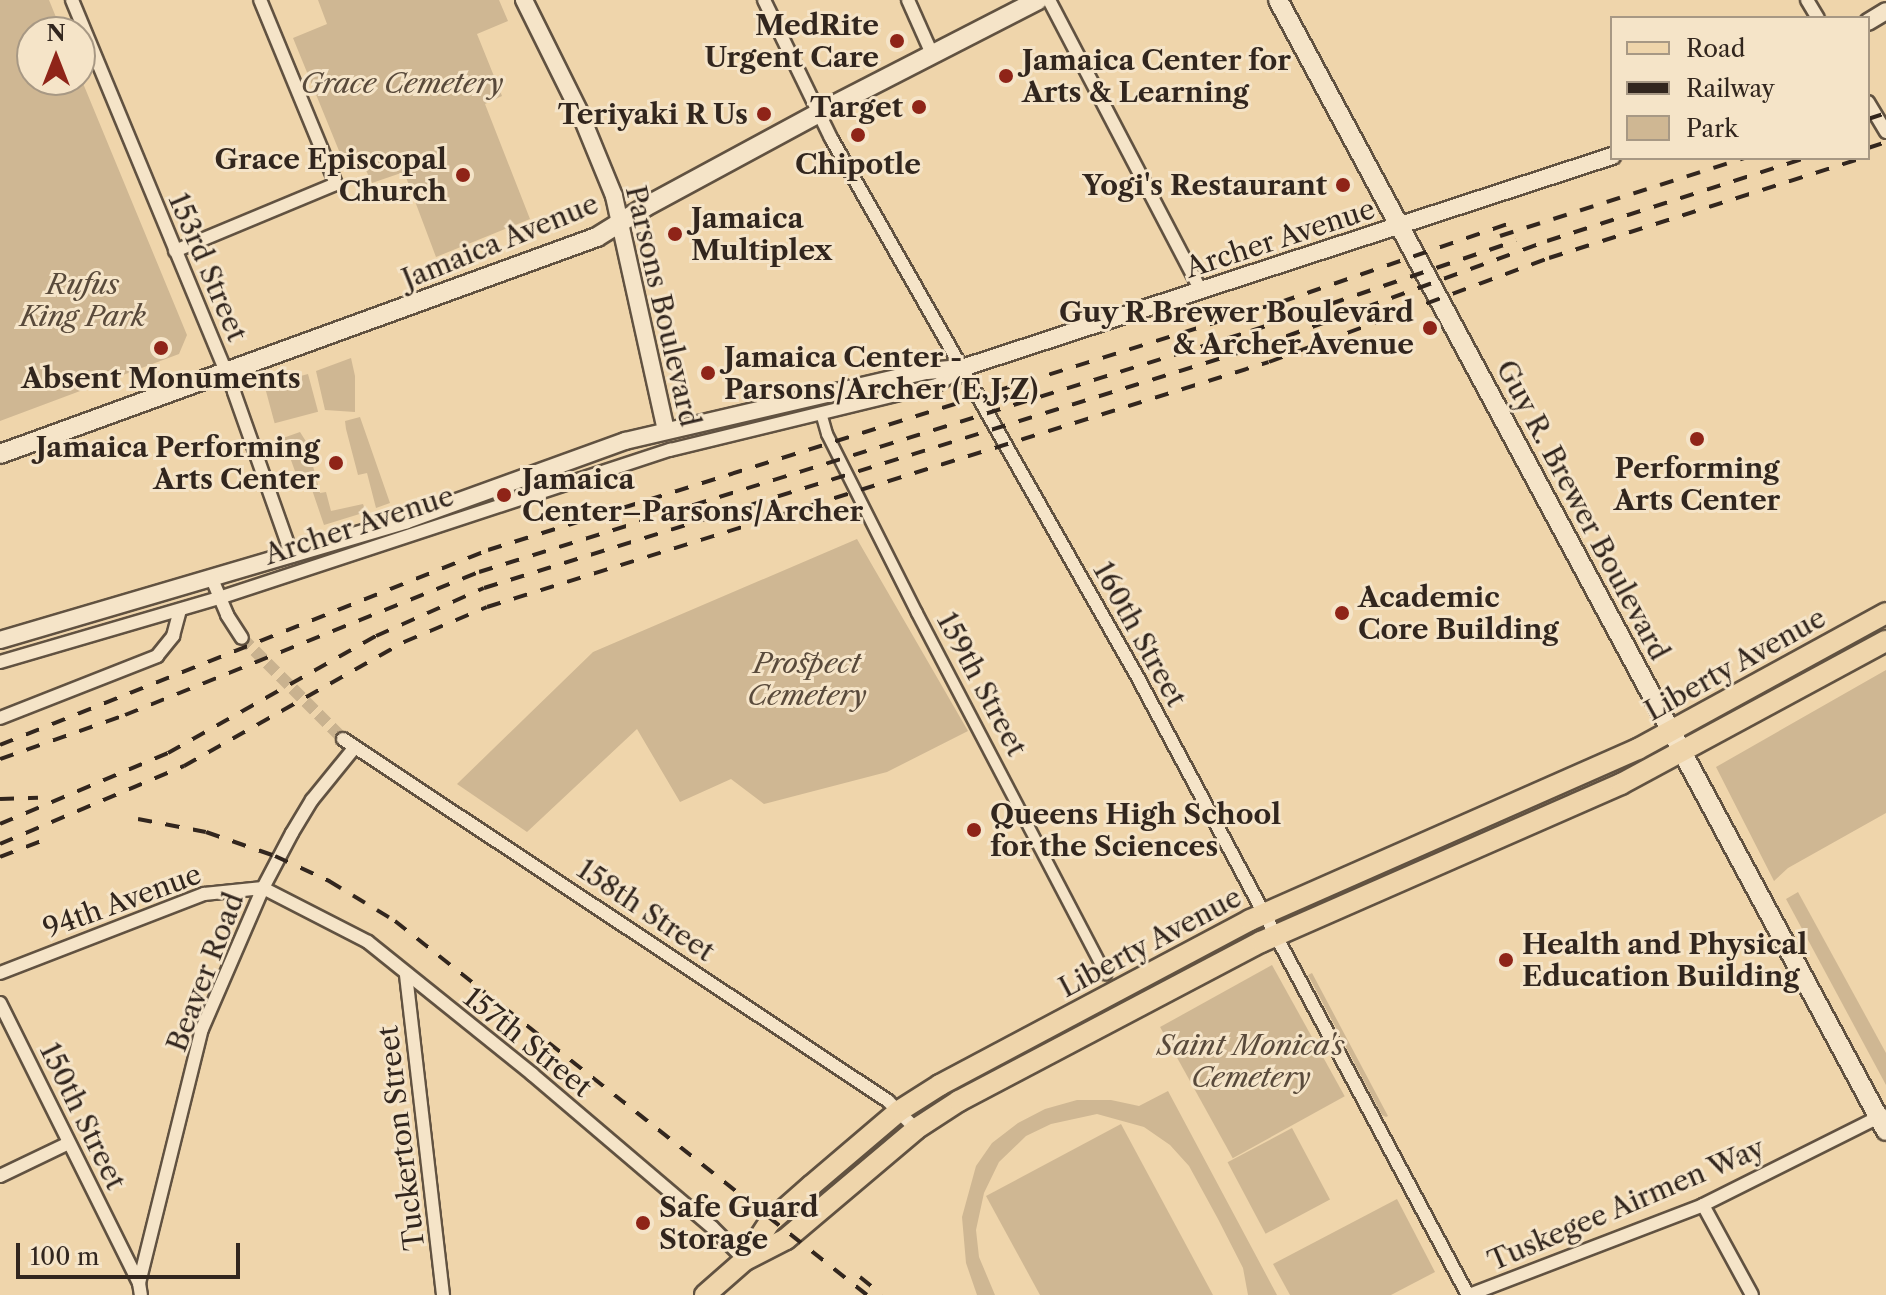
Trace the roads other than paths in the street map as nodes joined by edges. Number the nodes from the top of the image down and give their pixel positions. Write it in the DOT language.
graph roads {
  1 [pos="72,0"];
  2 [pos="260,0"];
  3 [pos="524,0"];
  4 [pos="764,0"];
  5 [pos="908,0"];
  6 [pos="1038,0"];
  7 [pos="1049,0"];
  8 [pos="1278,0"];
  9 [pos="932,54"];
  10 [pos="1870,105"];
  11 [pos="819,114"];
  12 [pos="1886,132"];
  13 [pos="1610,157"];
  14 [pos="621,223"];
  15 [pos="1400,226"];
  16 [pos="175,251"];
  17 [pos="1201,291"];
  18 [pos="962,368"];
  19 [pos="225,370"];
  20 [pos="821,413"];
  21 [pos="666,430"];
  22 [pos="670,450"];
  23 [pos="0,454"];
  24 [pos="292,556"];
  25 [pos="212,579"];
  26 [pos="219,598"];
  27 [pos="180,610"];
  28 [pos="1886,613"];
  29 [pos="242,638"];
  30 [pos="0,640"];
  31 [pos="1886,641"];
  32 [pos="0,662"];
  33 [pos="0,718"];
  34 [pos="1671,731"];
  35 [pos="343,739"];
  36 [pos="355,747"];
  37 [pos="1683,753"];
  38 [pos="263,888"];
  39 [pos="1264,913"];
  40 [pos="1278,934"];
  41 [pos="0,973"];
  42 [pos="406,975"];
  43 [pos="1106,975"];
  44 [pos="0,1003"];
  45 [pos="899,1111"];
  46 [pos="1884,1121"];
  47 [pos="916,1129"];
  48 [pos="69,1143"];
  49 [pos="0,1176"];
  50 [pos="1703,1205"];
  51 [pos="745,1260"];
  52 [pos="140,1289"];
  53 [pos="443,1295"];
  54 [pos="705,1295"];
  55 [pos="1468,1295"];
  56 [pos="1752,1295"];
  1 -- 16 [label="street, 153rd Street"];
  2 -- 16 [label="street"];
  3 -- 14 [label="street, Parsons Boulevard"];
  4 -- 11 [label="street, 160th Street"];
  5 -- 9 [label="street"];
  6 -- 9 [label="main road, Jamaica Avenue"];
  7 -- 17 [label="street"];
  8 -- 15 [label="main road, Guy R. Brewer Boulevard"];
  9 -- 11 [label="main road, Jamaica Avenue"];
  10 -- 12 [label="street"];
  11 -- 14 [label="main road, Jamaica Avenue"];
  11 -- 18 [label="street, 160th Street"];
  13 -- 15 [label="street, Archer Avenue"];
  14 -- 19 [label="main road, Jamaica Avenue"];
  14 -- 21 [label="street, Parsons Boulevard"];
  15 -- 17 [label="street, Archer Avenue"];
  15 -- 34 [label="main road, Guy R. Brewer Boulevard"];
  16 -- 19 [label="street, 153rd Street"];
  17 -- 18 [label="street, Archer Avenue"];
  18 -- 20 [label="street, Archer Avenue"];
  18 -- 21 [label="street, Archer Avenue"];
  18 -- 39 [label="street, 160th Street"];
  19 -- 23 [label="main road, Jamaica Avenue"];
  19 -- 24 [label="street, 153rd Street"];
  20 -- 22 [label="street, Archer Avenue"];
  20 -- 43 [label="street, 159th Street"];
  21 -- 22 [label="street, Parsons Boulevard"];
  21 -- 24 [label="street, Archer Avenue"];
  22 -- 26 [label="street, Archer Avenue"];
  24 -- 25 [label="street, Archer Avenue"];
  25 -- 26 [label="street"];
  25 -- 30 [label="street, Archer Avenue"];
  26 -- 27 [label="street, Archer Avenue"];
  26 -- 29 [label="street"];
  27 -- 32 [label="street, Archer Avenue"];
  27 -- 33 [label="street"];
  28 -- 34 [label="main road, Liberty Avenue"];
  31 -- 37 [label="main road, Liberty Avenue"];
  34 -- 37 [label="main road, Guy R. Brewer Boulevard"];
  34 -- 39 [label="main road, Liberty Avenue"];
  35 -- 36 [label="street, 158th Street"];
  36 -- 38 [label="street, Beaver Road"];
  36 -- 45 [label="street, 158th Street"];
  37 -- 40 [label="main road, Liberty Avenue"];
  37 -- 46 [label="main road, Guy R. Brewer Boulevard"];
  38 -- 41 [label="street, 94th Avenue"];
  38 -- 42 [label="street, 157th Street"];
  38 -- 52 [label="street, Beaver Road"];
  39 -- 40 [label="street, 160th Street"];
  39 -- 45 [label="main road, Liberty Avenue"];
  40 -- 47 [label="main road, Liberty Avenue"];
  40 -- 55 [label="street, 160th Street"];
  42 -- 51 [label="street, 157th Street"];
  42 -- 53 [label="street, Tuckerton Street"];
  44 -- 48 [label="street, 150th Street"];
  45 -- 47 [label="street, 158th Street"];
  45 -- 51 [label="main road, Liberty Avenue"];
  46 -- 50 [label="street, Tuskegee Airmen Way"];
  47 -- 51 [label="main road, Liberty Avenue"];
  48 -- 49 [label="street"];
  48 -- 52 [label="street, 150th Street"];
  50 -- 55 [label="street, Tuskegee Airmen Way"];
  50 -- 56 [label="street"];
  51 -- 54 [label="main road, Liberty Avenue"];
}
